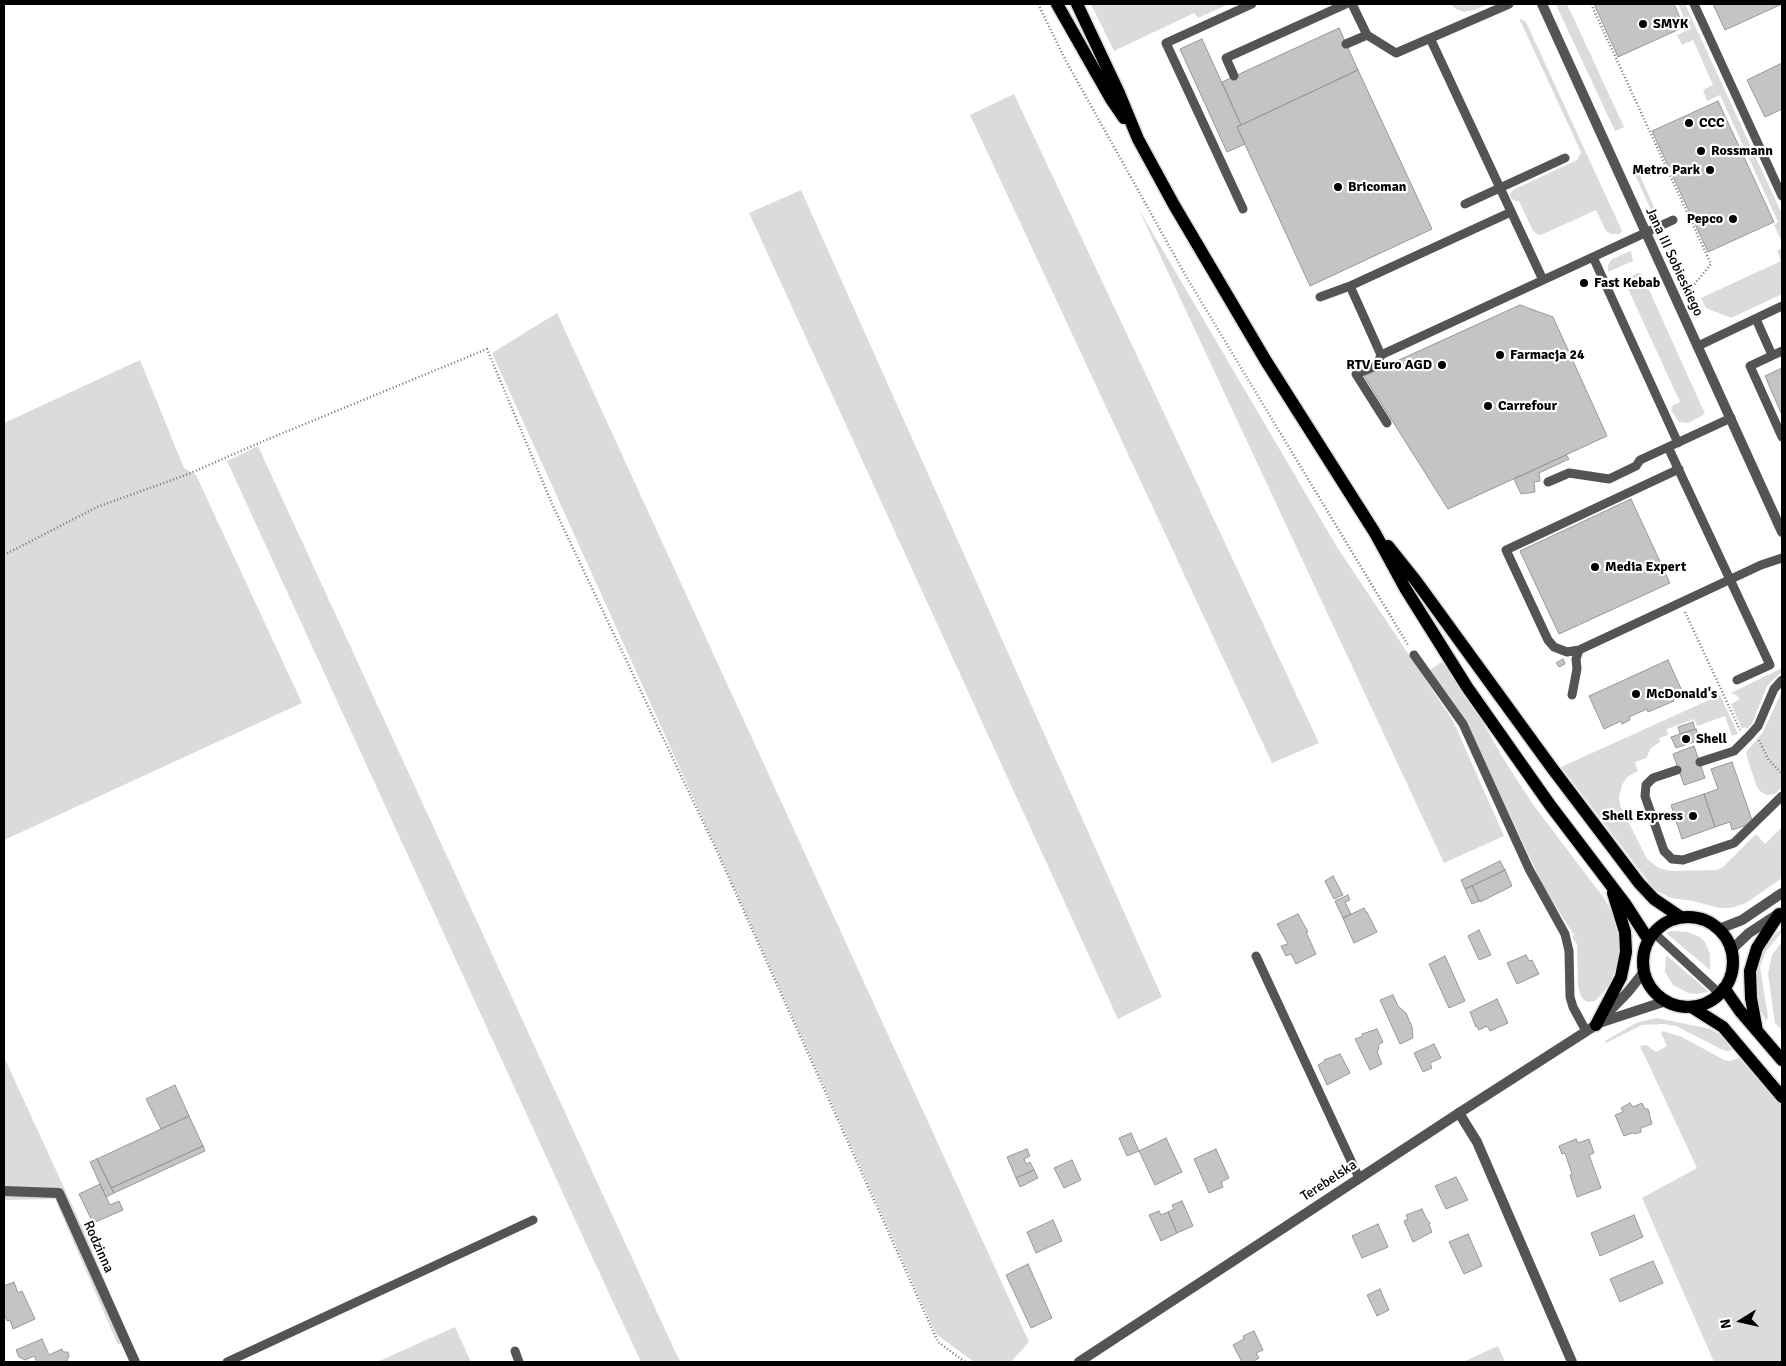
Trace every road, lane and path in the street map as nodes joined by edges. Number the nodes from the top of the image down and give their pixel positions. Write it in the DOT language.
graph roads {
  1 [pos="1038,4"];
  2 [pos="1057,4"];
  3 [pos="1077,4"];
  4 [pos="1252,4"];
  5 [pos="1346,4"];
  6 [pos="1352,4"];
  7 [pos="1509,4"];
  8 [pos="1542,4"];
  9 [pos="1591,4"];
  10 [pos="1694,4"];
  11 [pos="1367,35"];
  12 [pos="1430,38"];
  13 [pos="1346,44"];
  14 [pos="1234,76"];
  15 [pos="1138,139"];
  16 [pos="1565,158"];
  17 [pos="1500,188"];
  18 [pos="1782,196"];
  19 [pos="1465,204"];
  20 [pos="1243,209"];
  21 [pos="1511,212"];
  22 [pos="1673,220"];
  23 [pos="1646,232"];
  24 [pos="1593,257"];
  25 [pos="1543,280"];
  26 [pos="1350,286"];
  27 [pos="1693,286"];
  28 [pos="1320,297"];
  29 [pos="1782,306"];
  30 [pos="1756,319"];
  31 [pos="1698,346"];
  32 [pos="1782,351"];
  33 [pos="1381,355"];
  34 [pos="1772,355"];
  35 [pos="1731,418"];
  36 [pos="1387,423"];
  37 [pos="1782,436"];
  38 [pos="1678,442"];
  39 [pos="1668,446"];
  40 [pos="1679,469"];
  41 [pos="1548,482"];
  42 [pos="1782,532"];
  43 [pos="1375,533"];
  44 [pos="4,555"];
  45 [pos="1782,558"];
  46 [pos="1730,580"];
  47 [pos="1681,602"];
  48 [pos="1579,650"];
  49 [pos="1414,655"];
  50 [pos="1737,680"];
  51 [pos="1782,680"];
  52 [pos="1572,695"];
  53 [pos="1750,735"];
  54 [pos="1700,762"];
  55 [pos="1677,770"];
  56 [pos="1782,774"];
  57 [pos="1782,796"];
  58 [pos="1610,884"];
  59 [pos="1782,893"];
  60 [pos="1780,912"];
  61 [pos="1679,916"];
  62 [pos="1719,929"];
  63 [pos="1651,936"];
  64 [pos="1731,950"];
  65 [pos="1256,956"];
  66 [pos="1644,972"];
  67 [pos="1722,991"];
  68 [pos="1666,1001"];
  69 [pos="1693,1008"];
  70 [pos="1591,1028"];
  71 [pos="1757,1031"];
  72 [pos="1782,1060"];
  73 [pos="1782,1097"];
  74 [pos="1459,1112"];
  75 [pos="1358,1178"];
  76 [pos="4,1191"];
  77 [pos="533,1220"];
  78 [pos="515,1351"];
  79 [pos="135,1362"];
  80 [pos="227,1362"];
  81 [pos="519,1362"];
  82 [pos="965,1362"];
  83 [pos="1079,1362"];
  84 [pos="1572,1362"];
  1 -- 49 [label="path"];
  2 -- 15 [label="main road"];
  3 -- 15 [label="main road"];
  4 -- 20 [label="lane"];
  5 -- 14 [label="lane"];
  6 -- 11 [label="lane"];
  7 -- 12 [label="lane"];
  8 -- 23 [label="street, Jana III Sobieskiego"];
  9 -- 27 [label="path"];
  10 -- 18 [label="lane"];
  11 -- 12 [label="lane"];
  11 -- 13 [label="lane"];
  12 -- 17 [label="lane"];
  15 -- 43 [label="main road"];
  16 -- 17 [label="lane"];
  17 -- 19 [label="lane"];
  17 -- 21 [label="lane"];
  21 -- 25 [label="lane"];
  21 -- 26 [label="lane"];
  22 -- 23 [label="lane"];
  23 -- 24 [label="lane"];
  23 -- 31 [label="street, Jana III Sobieskiego"];
  24 -- 25 [label="lane"];
  24 -- 38 [label="lane"];
  25 -- 33 [label="lane"];
  26 -- 28 [label="lane"];
  26 -- 33 [label="lane"];
  29 -- 30 [label="lane"];
  30 -- 31 [label="lane"];
  30 -- 34 [label="lane"];
  31 -- 35 [label="street, Jana III Sobieskiego"];
  32 -- 34 [label="lane"];
  33 -- 36 [label="lane"];
  34 -- 37 [label="lane"];
  35 -- 38 [label="lane"];
  35 -- 42 [label="street, Jana III Sobieskiego"];
  38 -- 39 [label="lane"];
  39 -- 40 [label="lane"];
  39 -- 41 [label="lane"];
  40 -- 46 [label="lane"];
  40 -- 48 [label="lane"];
  43 -- 58 [label="main road"];
  43 -- 61 [label="main road"];
  44 -- 82 [label="path"];
  45 -- 46 [label="lane"];
  46 -- 47 [label="lane"];
  46 -- 50 [label="lane"];
  47 -- 48 [label="lane"];
  47 -- 53 [label="path"];
  48 -- 52 [label="lane"];
  49 -- 70 [label="lane"];
  51 -- 53 [label="lane"];
  53 -- 54 [label="lane"];
  53 -- 56 [label="path"];
  55 -- 57 [label="lane"];
  58 -- 63 [label="main road"];
  58 -- 70 [label="main road"];
  59 -- 62 [label="street"];
  60 -- 64 [label="street"];
  60 -- 71 [label="main road"];
  61 -- 62 [label="main road"];
  61 -- 63 [label="main road"];
  62 -- 64 [label="main road"];
  63 -- 66 [label="main road"];
  63 -- 67 [label="lane"];
  64 -- 67 [label="main road"];
  65 -- 75 [label="lane"];
  66 -- 68 [label="main road"];
  66 -- 70 [label="street, Terebelska"];
  67 -- 69 [label="main road"];
  67 -- 71 [label="main road"];
  68 -- 69 [label="main road"];
  68 -- 70 [label="street, Terebelska"];
  69 -- 73 [label="main road"];
  70 -- 74 [label="street, Terebelska"];
  71 -- 72 [label="main road"];
  74 -- 75 [label="street, Terebelska"];
  74 -- 84 [label="street"];
  75 -- 83 [label="street, Terebelska"];
  76 -- 79 [label="street, Rodzinna"];
  77 -- 80 [label="lane"];
  78 -- 81 [label="lane"];
}
